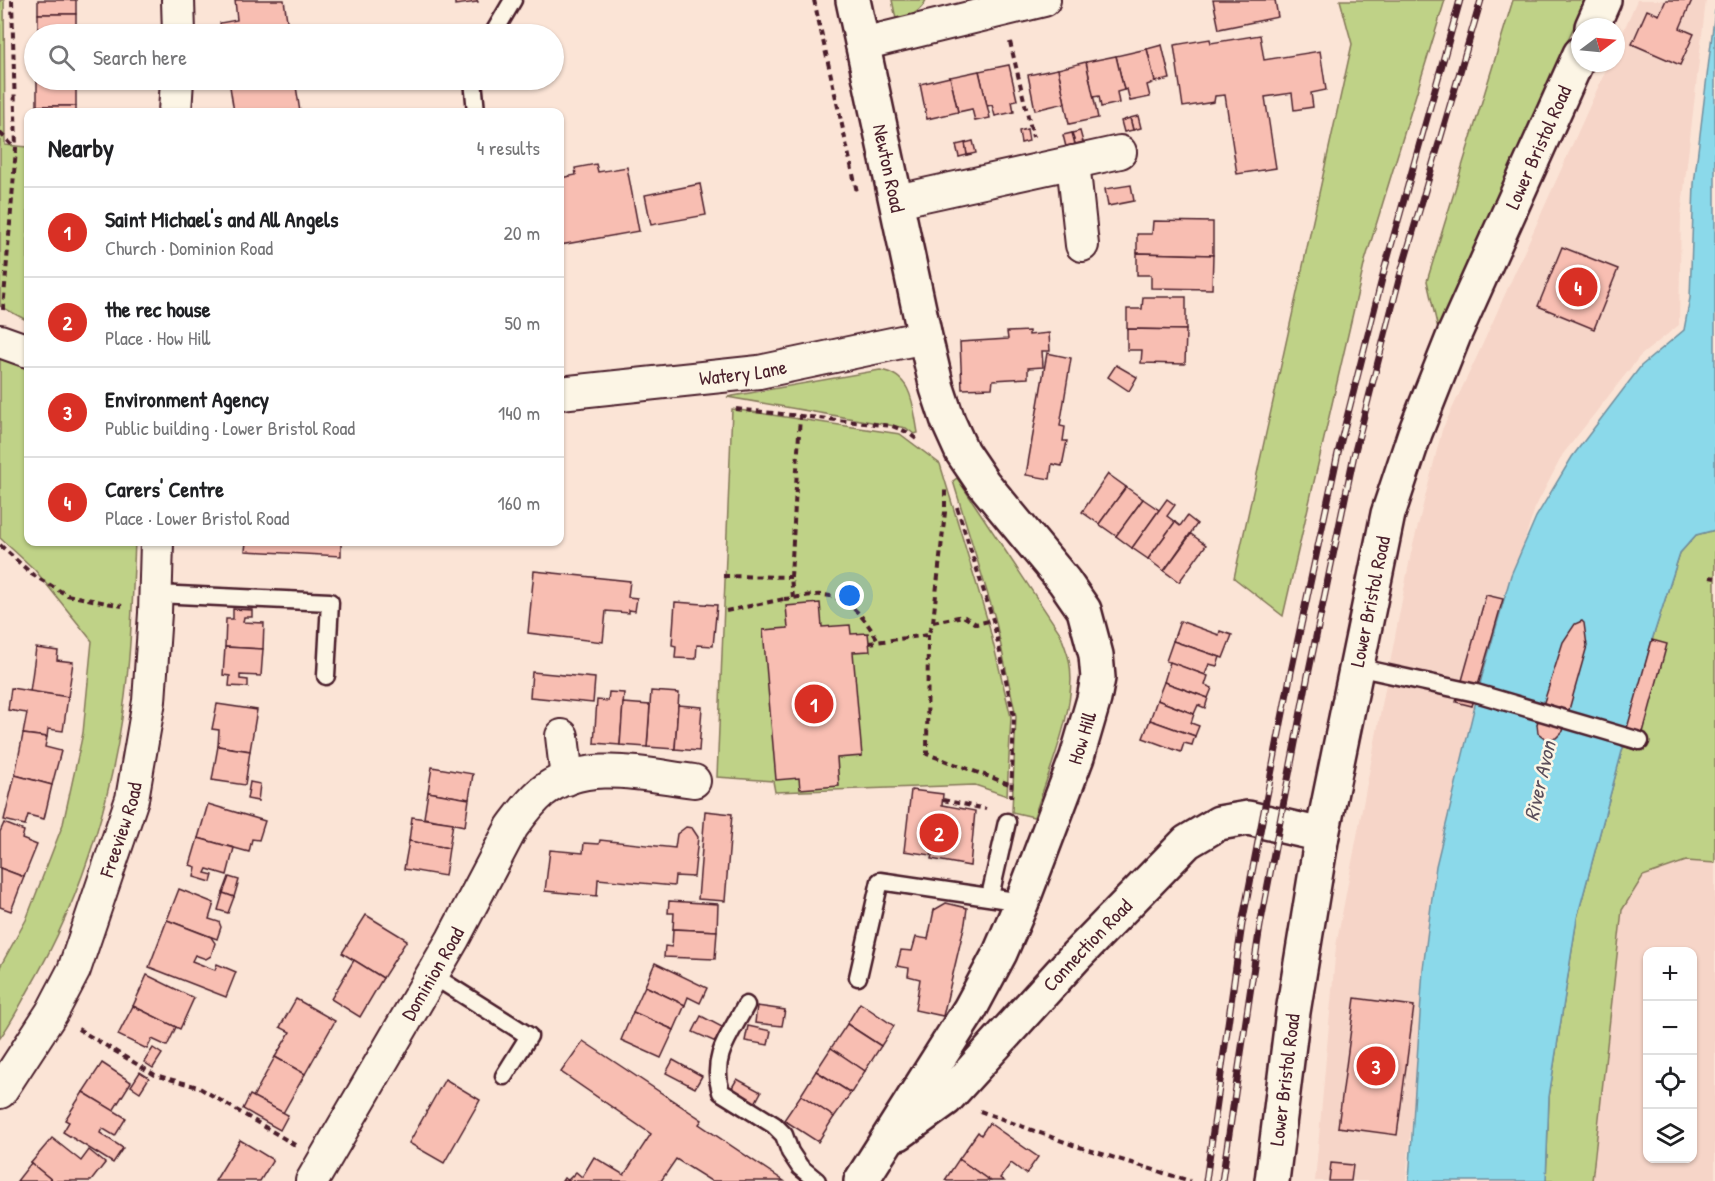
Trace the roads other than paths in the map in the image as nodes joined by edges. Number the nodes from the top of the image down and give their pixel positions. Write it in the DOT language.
graph roads {
  1 [pos="178,0"];
  2 [pos="513,0"];
  3 [pos="853,0"];
  4 [pos="1044,0"];
  5 [pos="1604,0"];
  6 [pos="1596,18"];
  7 [pos="179,24"];
  8 [pos="499,24"];
  9 [pos="862,44"];
  10 [pos="1572,72"];
  11 [pos="176,90"];
  12 [pos="474,90"];
  13 [pos="175,108"];
  14 [pos="476,108"];
  15 [pos="1120,152"];
  16 [pos="1073,162"];
  17 [pos="897,201"];
  18 [pos="1082,246"];
  19 [pos="925,337"];
  20 [pos="0,341"];
  21 [pos="24,350"];
  22 [pos="564,393"];
  23 [pos="157,546"];
  24 [pos="155,604"];
  25 [pos="1356,667"];
  26 [pos="326,676"];
  27 [pos="562,736"];
  28 [pos="1640,741"];
  29 [pos="567,779"];
  30 [pos="694,781"];
  31 [pos="1007,822"];
  32 [pos="1322,835"];
  33 [pos="990,896"];
  34 [pos="1022,902"];
  35 [pos="432,975"];
  36 [pos="858,977"];
  37 [pos="746,1005"];
  38 [pos="504,1076"];
  39 [pos="0,1092"];
  40 [pos="884,1144"];
  41 [pos="318,1172"];
  42 [pos="817,1181"];
  43 [pos="861,1181"];
  44 [pos="1272,1181"];
  1 -- 7 [label="street"];
  2 -- 8 [label="lane"];
  3 -- 9 [label="main road, Newton Road"];
  4 -- 9 [label="street"];
  5 -- 6 [label="main road"];
  9 -- 17 [label="main road, Newton Road"];
  10 -- 25 [label="main road, Lower Bristol Road"];
  11 -- 13 [label="street"];
  12 -- 14 [label="lane"];
  15 -- 16 [label="street"];
  16 -- 17 [label="street"];
  16 -- 18 [label="street"];
  17 -- 19 [label="main road, Newton Road"];
  19 -- 22 [label="street, Watery Lane"];
  19 -- 34 [label="main road, How Hill"];
  20 -- 21 [label="street"];
  23 -- 24 [label="street, Freeview Road"];
  24 -- 26 [label="lane"];
  24 -- 39 [label="street, Freeview Road"];
  25 -- 28 [label="lane"];
  25 -- 32 [label="main road, Lower Bristol Road"];
  27 -- 29 [label="street"];
  29 -- 30 [label="street, Dominion Road"];
  29 -- 35 [label="street, Dominion Road"];
  31 -- 33 [label="lane"];
  32 -- 40 [label="main road, Connection Road"];
  32 -- 44 [label="main road, Lower Bristol Road"];
  33 -- 34 [label="lane"];
  33 -- 36 [label="lane"];
  34 -- 40 [label="main road, How Hill"];
  35 -- 38 [label="lane"];
  35 -- 41 [label="street, Dominion Road"];
  37 -- 42 [label="lane"];
  40 -- 43 [label="main road, How Hill"];
}
